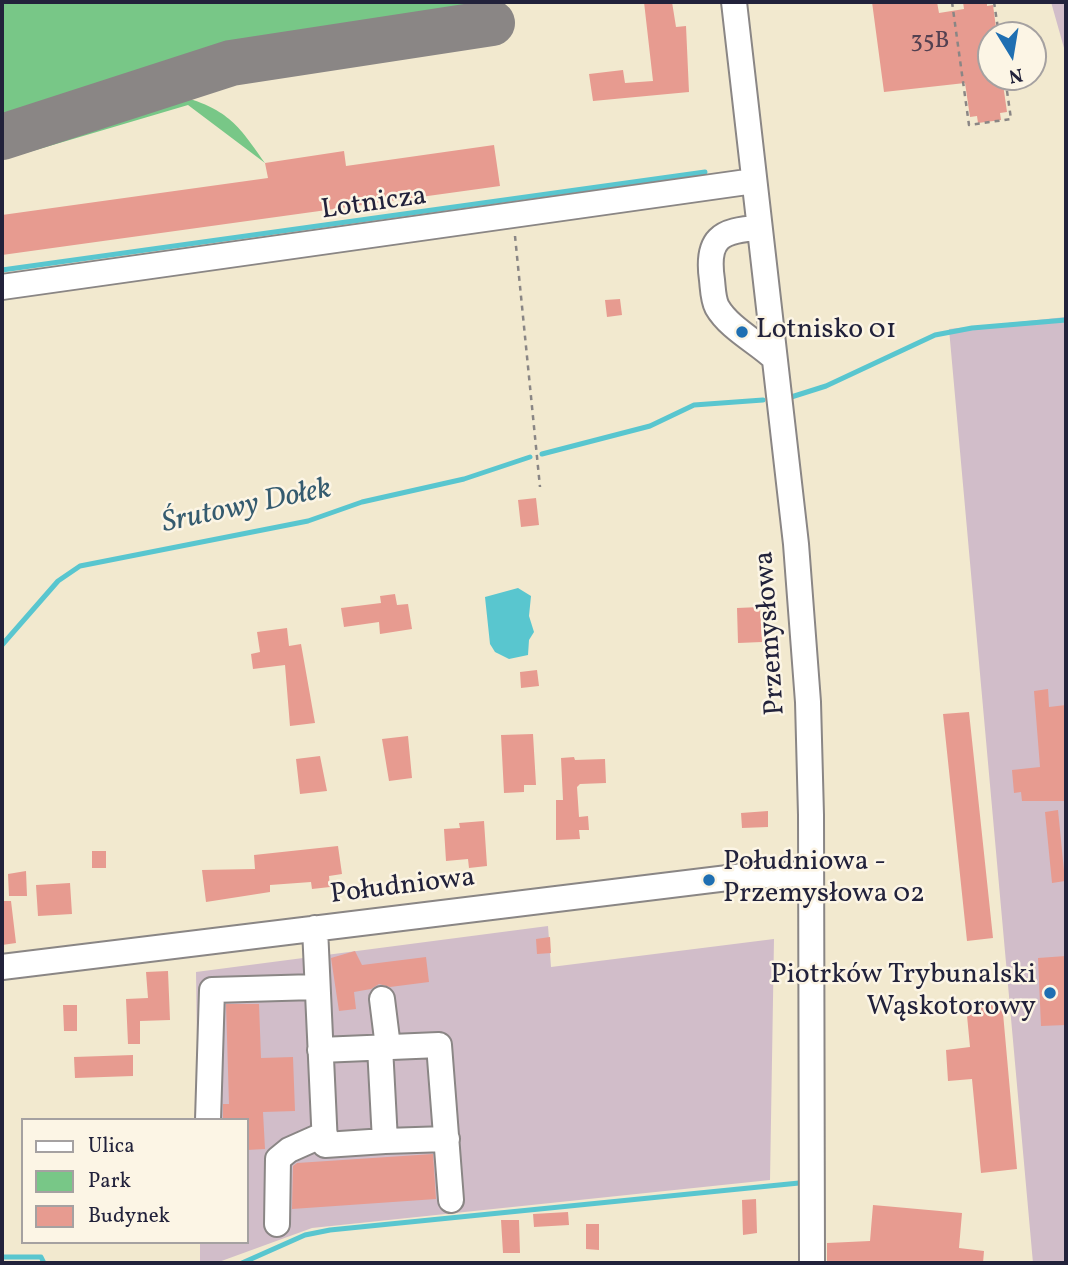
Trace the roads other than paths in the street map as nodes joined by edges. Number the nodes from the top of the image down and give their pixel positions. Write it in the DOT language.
graph roads {
  1 [pos="734,2"];
  2 [pos="754,181"];
  3 [pos="759,228"];
  4 [pos="2,286"];
  5 [pos="774,358"];
  6 [pos="811,874"];
  7 [pos="315,928"];
  8 [pos="2,967"];
  9 [pos="316,987"];
  10 [pos="382,999"];
  11 [pos="384,1047"];
  12 [pos="320,1050"];
  13 [pos="208,1118"];
  14 [pos="325,1134"];
  15 [pos="447,1139"];
  16 [pos="385,1141"];
  17 [pos="451,1200"];
  18 [pos="277,1224"];
  19 [pos="812,1263"];
  1 -- 2 [label="street, Przemysłowa"];
  2 -- 3 [label="street, Przemysłowa"];
  2 -- 4 [label="street, Lotnicza"];
  3 -- 5 [label="street, Przemysłowa"];
  3 -- 5 [label="street"];
  5 -- 6 [label="street, Przemysłowa"];
  6 -- 7 [label="street, Południowa"];
  6 -- 19 [label="street, Przemysłowa"];
  7 -- 8 [label="street, Południowa"];
  7 -- 9 [label="street"];
  9 -- 12 [label="street"];
  9 -- 13 [label="street"];
  10 -- 11 [label="street"];
  11 -- 12 [label="street"];
  11 -- 15 [label="street"];
  11 -- 16 [label="street"];
  12 -- 14 [label="street"];
  14 -- 16 [label="street"];
  14 -- 18 [label="street"];
  15 -- 16 [label="street"];
  15 -- 17 [label="street"];
}
